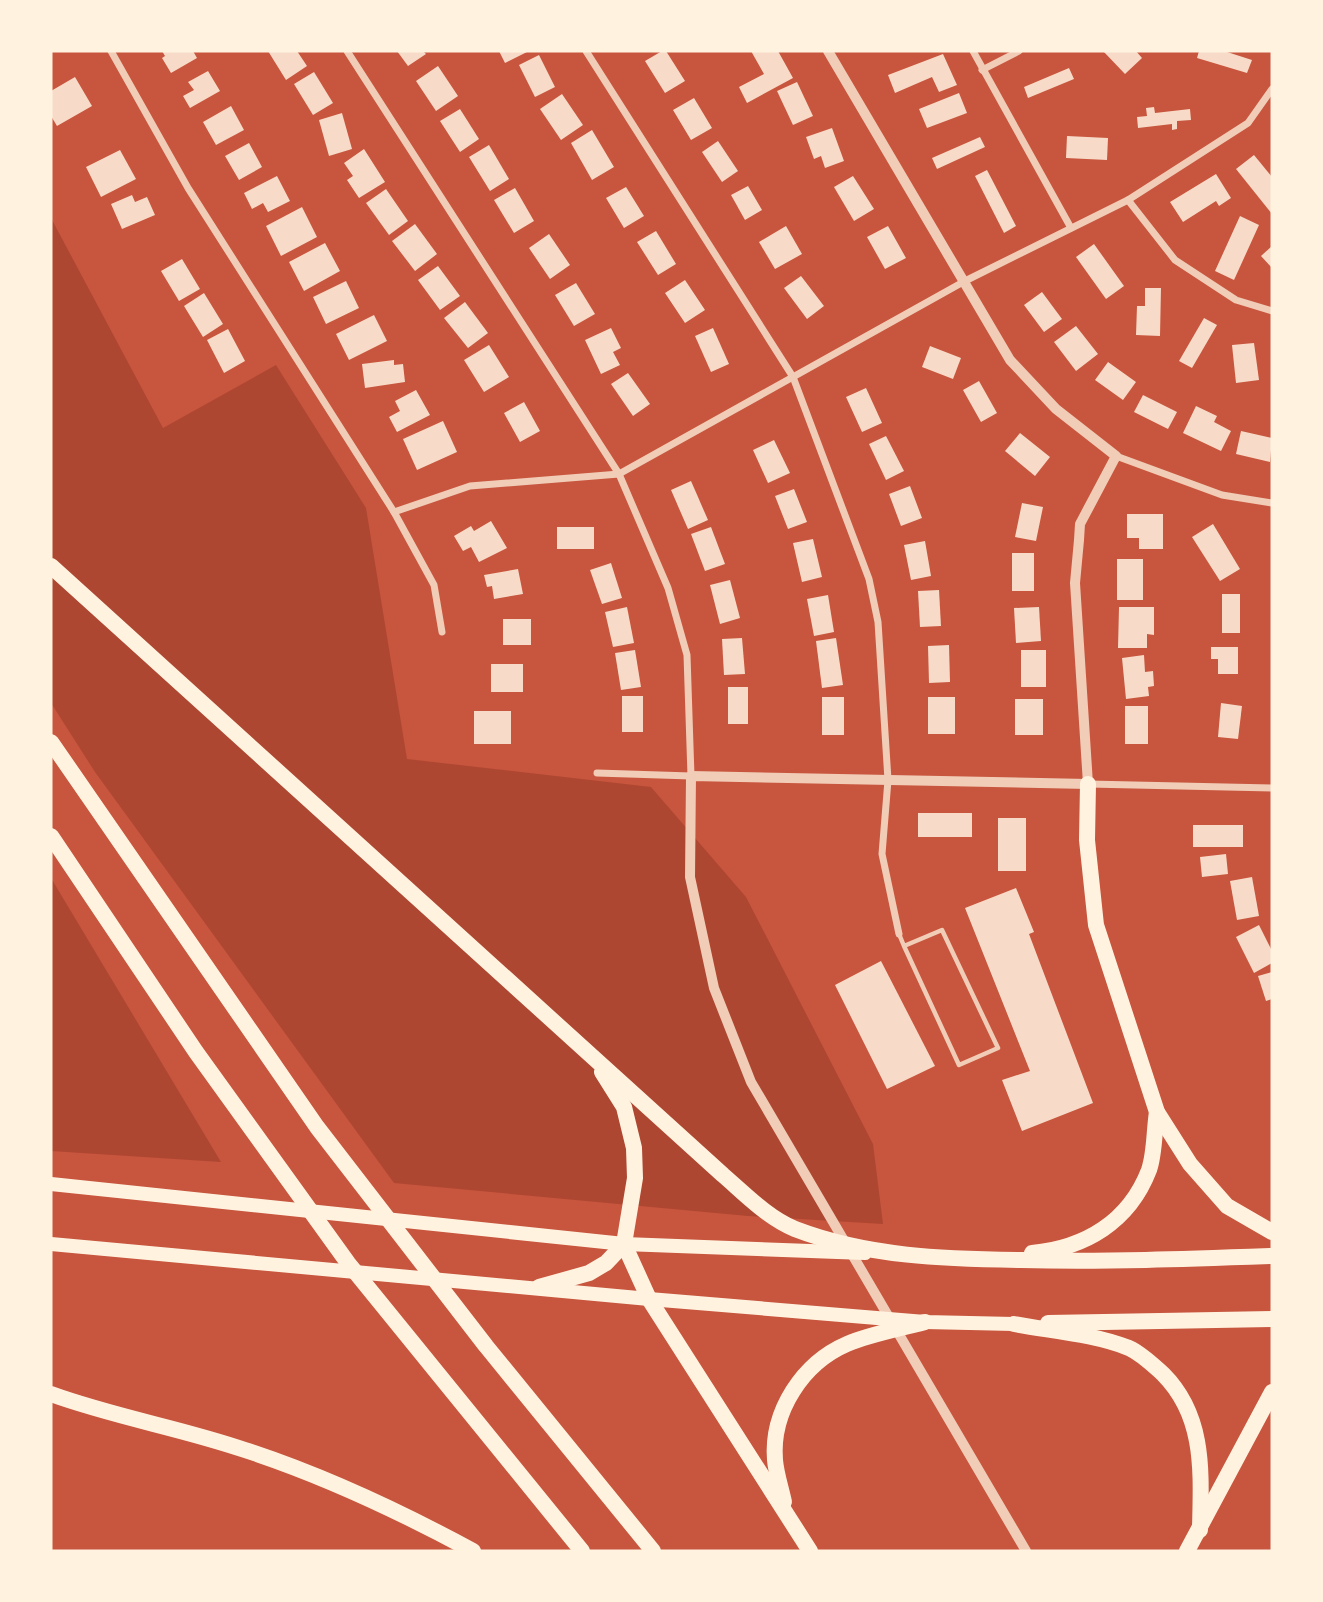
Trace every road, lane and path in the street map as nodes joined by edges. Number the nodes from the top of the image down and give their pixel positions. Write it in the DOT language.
graph roads {
  1 [pos="111,51"];
  2 [pos="346,51"];
  3 [pos="586,51"];
  4 [pos="828,51"];
  5 [pos="973,51"];
  6 [pos="1019,51"];
  7 [pos="982,70"];
  8 [pos="1272,89"];
  9 [pos="1128,200"];
  10 [pos="1071,228"];
  11 [pos="965,281"];
  12 [pos="1272,311"];
  13 [pos="793,377"];
  14 [pos="1116,456"];
  15 [pos="619,474"];
  16 [pos="1272,503"];
  17 [pos="394,512"];
  18 [pos="51,566"];
  19 [pos="442,632"];
  20 [pos="51,742"];
  21 [pos="597,773"];
  22 [pos="691,776"];
  23 [pos="888,780"];
  24 [pos="1088,784"];
  25 [pos="1272,788"];
  26 [pos="51,836"];
  27 [pos="899,934"];
  28 [pos="904,946"];
  29 [pos="595,1060"];
  30 [pos="1157,1112"];
  31 [pos="51,1184"];
  32 [pos="1272,1232"];
  33 [pos="51,1244"];
  34 [pos="624,1244"];
  35 [pos="888,1254"];
  36 [pos="1272,1256"];
  37 [pos="957,1259"];
  38 [pos="539,1287"];
  39 [pos="649,1299"];
  40 [pos="1272,1319"];
  41 [pos="925,1322"];
  42 [pos="1014,1324"];
  43 [pos="1272,1392"];
  44 [pos="51,1394"];
  45 [pos="51,1401"];
  46 [pos="87,1407"];
  47 [pos="785,1511"];
  48 [pos="1200,1530"];
  49 [pos="473,1551"];
  50 [pos="582,1551"];
  51 [pos="653,1551"];
  52 [pos="810,1551"];
  53 [pos="1026,1551"];
  54 [pos="1187,1551"];
  1 -- 17 [label="street"];
  2 -- 15 [label="street"];
  3 -- 13 [label="street"];
  4 -- 11 [label="street"];
  5 -- 7 [label="street"];
  6 -- 7 [label="street"];
  7 -- 10 [label="street"];
  8 -- 9 [label="street"];
  9 -- 10 [label="street"];
  9 -- 12 [label="street"];
  10 -- 11 [label="street"];
  11 -- 13 [label="street"];
  11 -- 14 [label="street"];
  13 -- 15 [label="street"];
  13 -- 23 [label="street"];
  14 -- 16 [label="street"];
  14 -- 24 [label="street"];
  15 -- 17 [label="street"];
  15 -- 22 [label="street"];
  17 -- 19 [label="street"];
  18 -- 29 [label="highway"];
  20 -- 51 [label="highway"];
  21 -- 22 [label="street"];
  22 -- 23 [label="street"];
  22 -- 53 [label="street"];
  23 -- 24 [label="street"];
  23 -- 27 [label="street"];
  24 -- 25 [label="street"];
  24 -- 30 [label="highway"];
  26 -- 50 [label="highway"];
  27 -- 28 [label="lane"];
  28 -- 28 [label="lane"];
  29 -- 34 [label="highway"];
  29 -- 35 [label="highway"];
  30 -- 32 [label="highway"];
  30 -- 37 [label="highway"];
  31 -- 34 [label="highway"];
  33 -- 38 [label="highway"];
  34 -- 35 [label="highway"];
  34 -- 38 [label="highway"];
  34 -- 39 [label="highway"];
  35 -- 37 [label="highway"];
  36 -- 37 [label="highway"];
  38 -- 39 [label="highway"];
  39 -- 41 [label="highway"];
  39 -- 47 [label="highway"];
  40 -- 42 [label="highway"];
  41 -- 42 [label="highway"];
  41 -- 47 [label="highway"];
  42 -- 48 [label="highway"];
  43 -- 48 [label="highway"];
  44 -- 46 [label="highway"];
  45 -- 46 [label="highway"];
  46 -- 49 [label="highway"];
  47 -- 52 [label="highway"];
  48 -- 54 [label="highway"];
}
